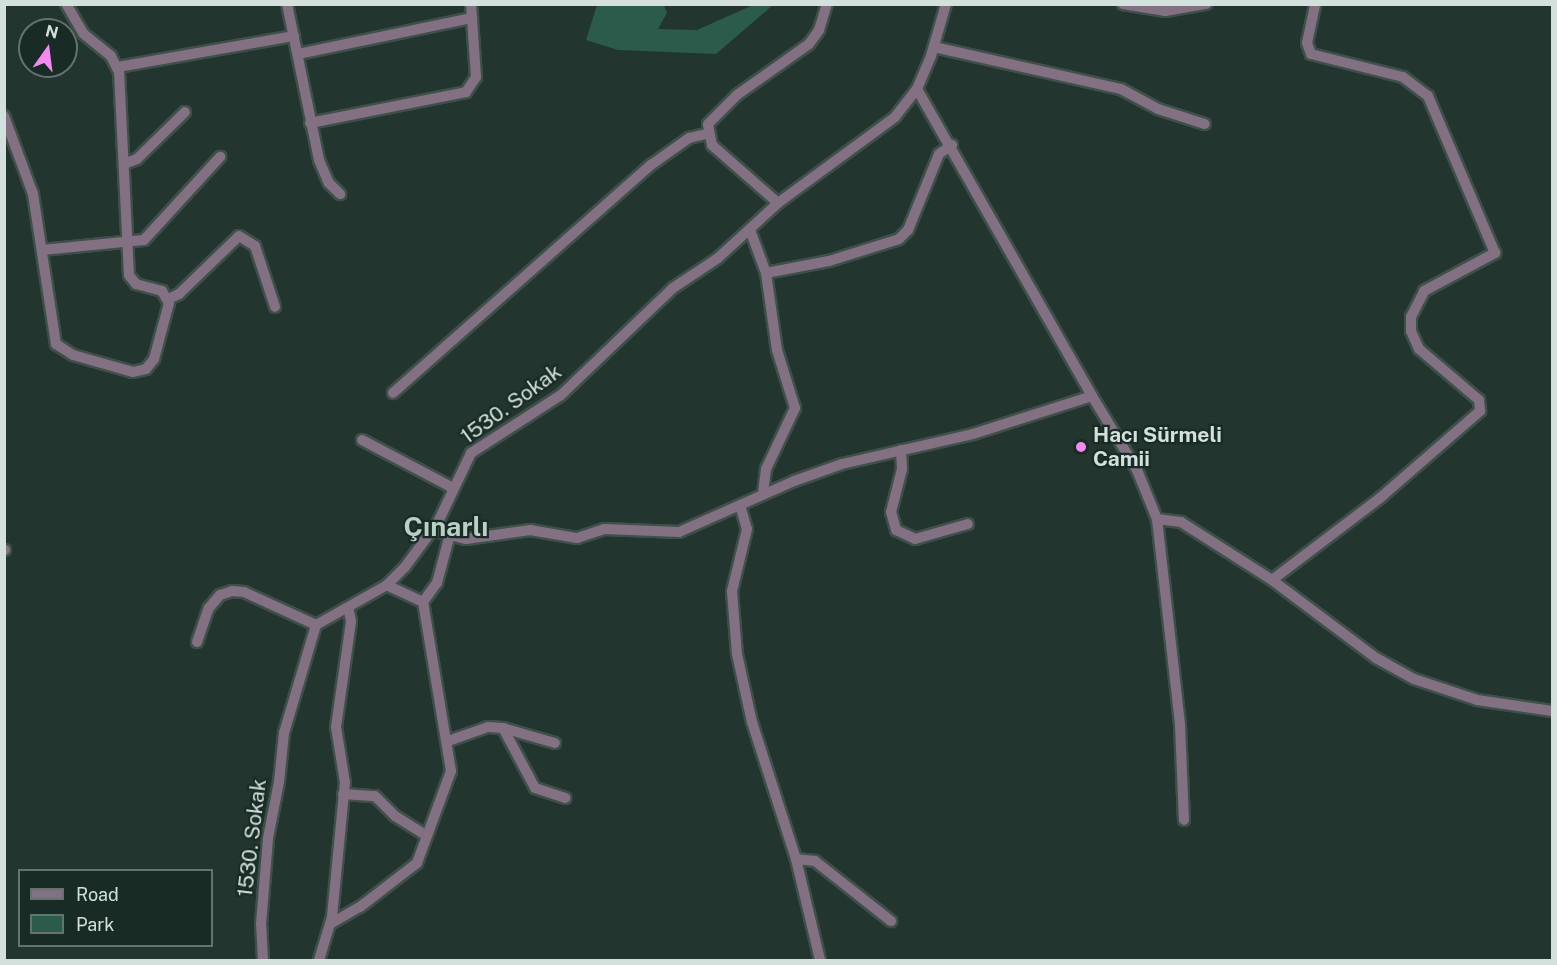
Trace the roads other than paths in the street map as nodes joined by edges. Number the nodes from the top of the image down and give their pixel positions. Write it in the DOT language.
graph roads {
  1 [pos="66,4"];
  2 [pos="287,4"];
  3 [pos="471,4"];
  4 [pos="827,4"];
  5 [pos="946,4"];
  6 [pos="1206,4"];
  7 [pos="1315,4"];
  8 [pos="1124,5"];
  9 [pos="472,18"];
  10 [pos="294,36"];
  11 [pos="934,47"];
  12 [pos="298,54"];
  13 [pos="118,67"];
  14 [pos="917,88"];
  15 [pos="185,112"];
  16 [pos="4,116"];
  17 [pos="310,123"];
  18 [pos="1205,124"];
  19 [pos="707,134"];
  20 [pos="952,145"];
  21 [pos="220,157"];
  22 [pos="124,164"];
  23 [pos="340,194"];
  24 [pos="778,203"];
  25 [pos="750,230"];
  26 [pos="128,243"];
  27 [pos="42,250"];
  28 [pos="766,273"];
  29 [pos="168,299"];
  30 [pos="275,307"];
  31 [pos="393,393"];
  32 [pos="1092,396"];
  33 [pos="362,440"];
  34 [pos="901,450"];
  35 [pos="453,488"];
  36 [pos="763,494"];
  37 [pos="740,505"];
  38 [pos="1157,519"];
  39 [pos="968,524"];
  40 [pos="432,530"];
  41 [pos="450,534"];
  42 [pos="1272,580"];
  43 [pos="387,585"];
  44 [pos="423,602"];
  45 [pos="348,608"];
  46 [pos="316,625"];
  47 [pos="197,642"];
  48 [pos="1552,711"];
  49 [pos="503,728"];
  50 [pos="448,741"];
  51 [pos="555,743"];
  52 [pos="344,794"];
  53 [pos="565,798"];
  54 [pos="1184,820"];
  55 [pos="425,835"];
  56 [pos="796,859"];
  57 [pos="891,921"];
  58 [pos="330,924"];
  59 [pos="263,960"];
  60 [pos="319,960"];
  61 [pos="820,960"];
  1 -- 13 [label="street"];
  2 -- 10 [label="street"];
  3 -- 9 [label="street"];
  4 -- 19 [label="street"];
  5 -- 11 [label="street, 1530. Sokak"];
  6 -- 8 [label="street"];
  7 -- 42 [label="street"];
  9 -- 12 [label="street"];
  9 -- 17 [label="street"];
  10 -- 12 [label="street"];
  10 -- 13 [label="street"];
  11 -- 14 [label="street, 1530. Sokak"];
  11 -- 18 [label="street"];
  12 -- 17 [label="street"];
  13 -- 22 [label="street"];
  14 -- 20 [label="street"];
  14 -- 24 [label="street, 1530. Sokak"];
  15 -- 22 [label="street"];
  16 -- 27 [label="street"];
  17 -- 23 [label="street"];
  19 -- 24 [label="street"];
  19 -- 31 [label="street"];
  20 -- 28 [label="street"];
  20 -- 32 [label="street"];
  21 -- 26 [label="street"];
  22 -- 26 [label="street"];
  24 -- 25 [label="street, 1530. Sokak"];
  25 -- 28 [label="street"];
  25 -- 35 [label="street, 1530. Sokak"];
  26 -- 27 [label="street"];
  26 -- 29 [label="street"];
  27 -- 29 [label="street"];
  28 -- 36 [label="street"];
  29 -- 30 [label="street"];
  32 -- 34 [label="street"];
  32 -- 38 [label="street"];
  33 -- 35 [label="street"];
  34 -- 36 [label="street"];
  34 -- 39 [label="street"];
  35 -- 40 [label="street, 1530. Sokak"];
  36 -- 37 [label="street"];
  37 -- 41 [label="street"];
  37 -- 56 [label="street"];
  38 -- 42 [label="street"];
  38 -- 54 [label="street"];
  40 -- 41 [label="street"];
  40 -- 43 [label="street, 1530. Sokak"];
  41 -- 44 [label="street"];
  42 -- 48 [label="street"];
  43 -- 44 [label="street"];
  43 -- 45 [label="street, 1530. Sokak"];
  44 -- 50 [label="street"];
  45 -- 46 [label="street, 1530. Sokak"];
  45 -- 52 [label="street"];
  46 -- 47 [label="street"];
  46 -- 59 [label="street, 1530. Sokak"];
  49 -- 50 [label="street"];
  49 -- 51 [label="street"];
  49 -- 53 [label="street"];
  50 -- 55 [label="street"];
  52 -- 55 [label="street"];
  52 -- 58 [label="street"];
  55 -- 58 [label="street"];
  56 -- 57 [label="street"];
  56 -- 61 [label="street"];
  58 -- 60 [label="street"];
}
